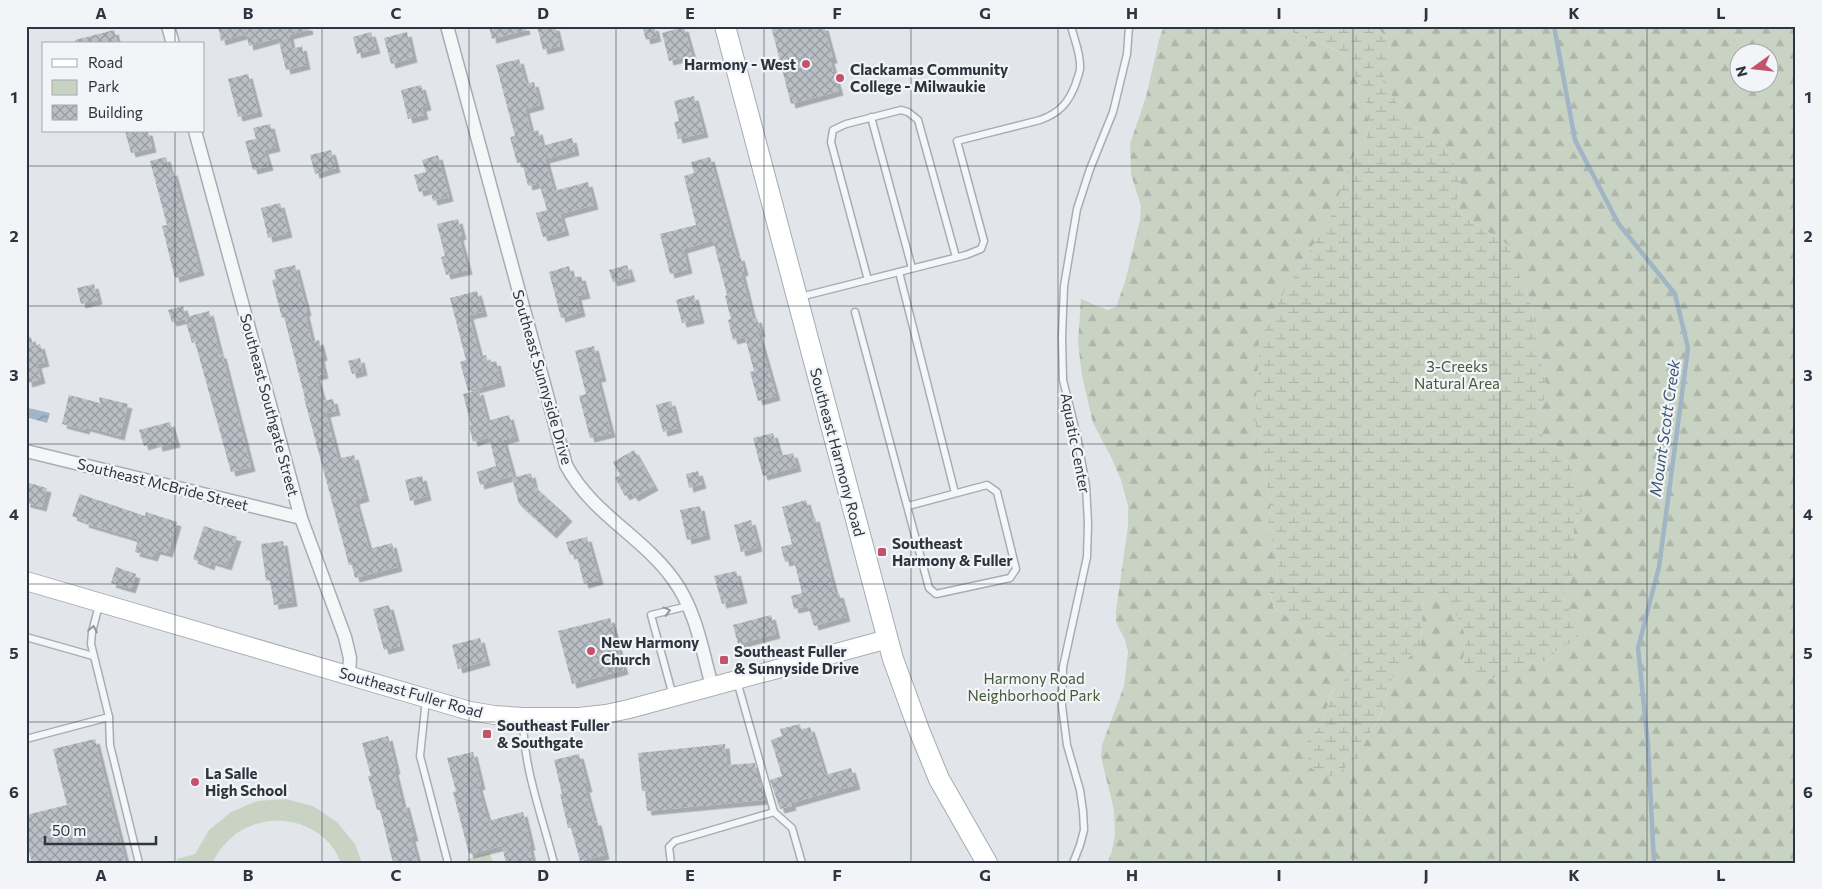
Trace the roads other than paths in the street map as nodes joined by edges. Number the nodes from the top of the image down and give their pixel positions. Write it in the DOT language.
graph roads {
  1 [pos="168,26"];
  2 [pos="447,26"];
  3 [pos="725,26"];
  4 [pos="1071,26"];
  5 [pos="1128,26"];
  6 [pos="172,42"];
  7 [pos="871,117"];
  8 [pos="196,132"];
  9 [pos="956,257"];
  10 [pos="912,268"];
  11 [pos="899,272"];
  12 [pos="868,280"];
  13 [pos="797,298"];
  14 [pos="855,312"];
  15 [pos="26,451"];
  16 [pos="955,493"];
  17 [pos="908,506"];
  18 [pos="301,518"];
  19 [pos="26,581"];
  20 [pos="100,603"];
  21 [pos="688,606"];
  22 [pos="26,637"];
  23 [pos="888,639"];
  24 [pos="93,656"];
  25 [pos="349,675"];
  26 [pos="737,680"];
  27 [pos="712,686"];
  28 [pos="673,697"];
  29 [pos="426,698"];
  30 [pos="109,717"];
  31 [pos="524,718"];
  32 [pos="26,739"];
  33 [pos="774,812"];
  34 [pos="139,863"];
  35 [pos="448,863"];
  36 [pos="554,863"];
  37 [pos="671,863"];
  38 [pos="802,863"];
  39 [pos="987,863"];
  40 [pos="1073,863"];
  1 -- 6 [label="street"];
  2 -- 21 [label="street, Southeast Sunnyside Drive"];
  3 -- 13 [label="main road, Southeast Harmony Road"];
  4 -- 9 [label="lane"];
  5 -- 40 [label="lane, Aquatic Center"];
  7 -- 9 [label="lane"];
  7 -- 10 [label="lane"];
  7 -- 12 [label="lane"];
  8 -- 18 [label="street, Southeast Southgate Street"];
  9 -- 10 [label="lane"];
  10 -- 11 [label="lane"];
  11 -- 12 [label="lane"];
  11 -- 16 [label="lane"];
  12 -- 13 [label="lane"];
  13 -- 23 [label="main road, Southeast Harmony Road"];
  14 -- 17 [label="lane"];
  15 -- 18 [label="street, Southeast McBride Street"];
  16 -- 17 [label="lane"];
  16 -- 17 [label="lane"];
  18 -- 25 [label="street, Southeast Southgate Street"];
  19 -- 20 [label="street, Southeast Fuller Road"];
  24 -- 20 [label="lane, one-way"];
  20 -- 25 [label="street, Southeast Fuller Road"];
  21 -- 27 [label="street, Southeast Sunnyside Drive"];
  28 -- 21 [label="lane, one-way"];
  22 -- 24 [label="lane"];
  23 -- 26 [label="street, Southeast Fuller Road"];
  23 -- 39 [label="main road, Southeast Harmony Road"];
  24 -- 30 [label="lane"];
  25 -- 29 [label="street, Southeast Fuller Road"];
  26 -- 27 [label="street, Southeast Fuller Road"];
  26 -- 33 [label="lane"];
  27 -- 28 [label="street, Southeast Fuller Road"];
  28 -- 31 [label="street, Southeast Fuller Road"];
  29 -- 31 [label="street, Southeast Fuller Road"];
  29 -- 35 [label="lane"];
  30 -- 32 [label="lane"];
  30 -- 34 [label="lane"];
  31 -- 36 [label="lane"];
  33 -- 37 [label="lane"];
  33 -- 38 [label="lane"];
}
